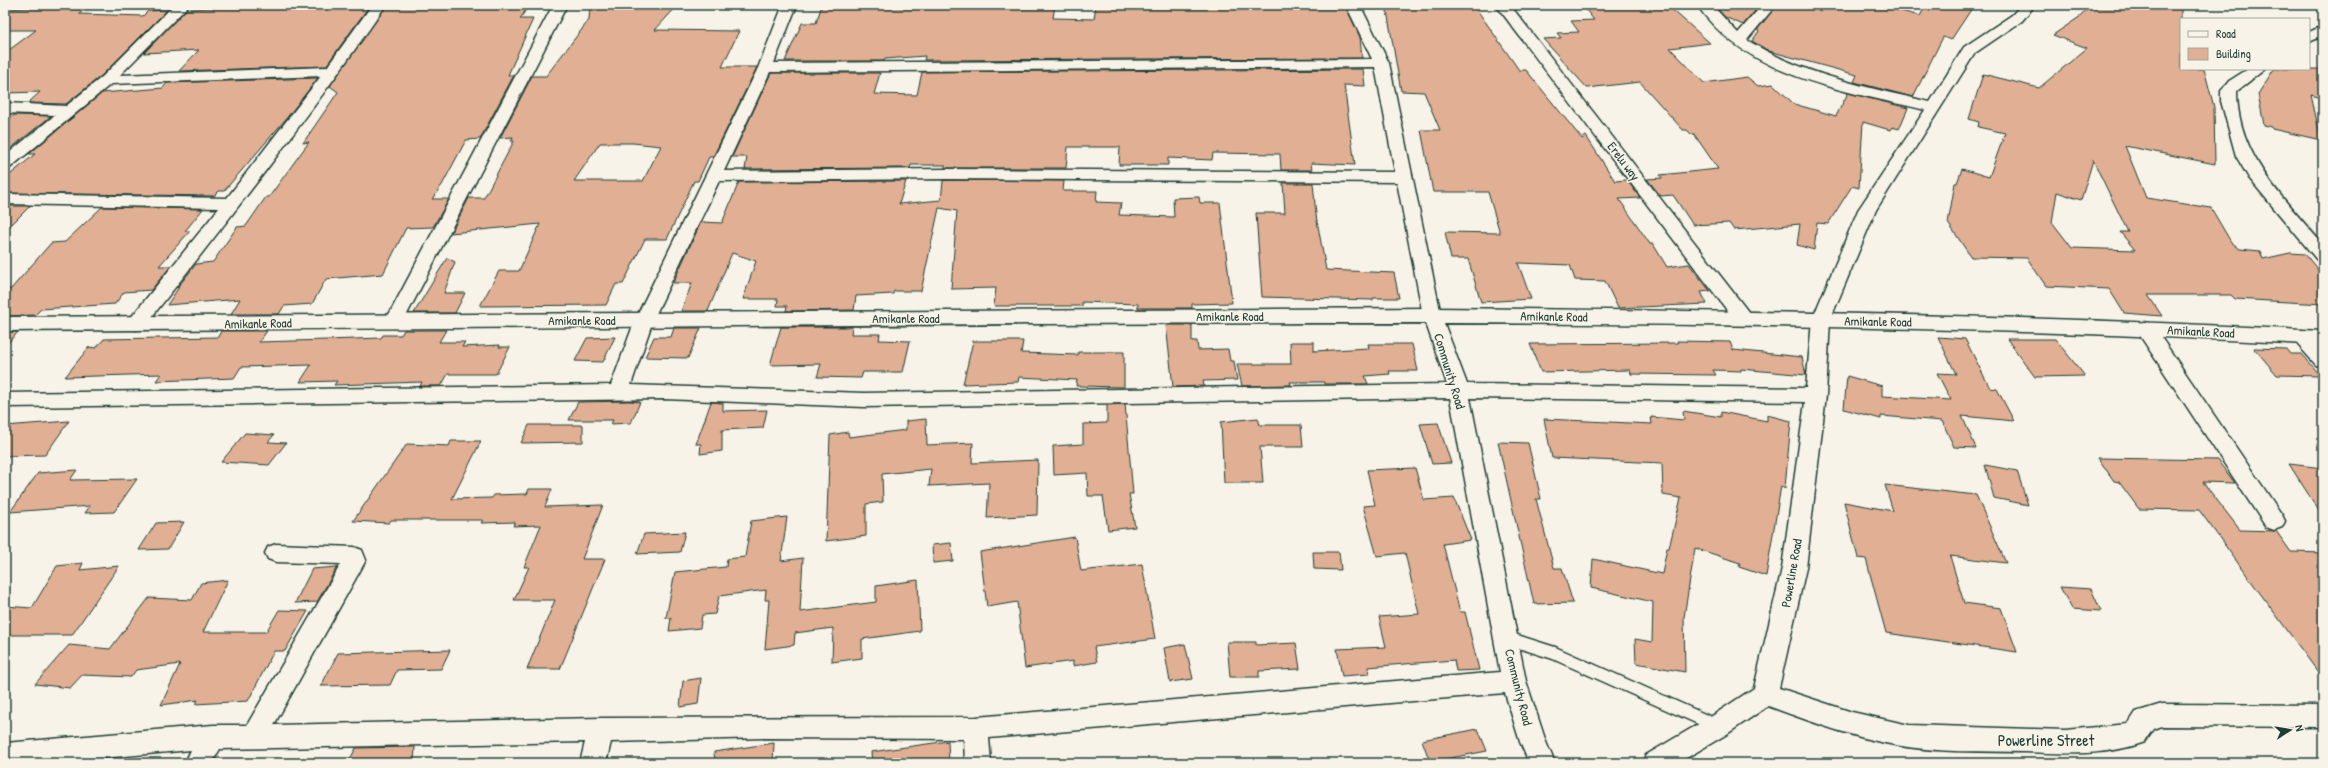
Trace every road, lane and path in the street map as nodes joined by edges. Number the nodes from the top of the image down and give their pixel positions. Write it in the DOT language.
graph roads {
  1 [pos="182,5"];
  2 [pos="379,5"];
  3 [pos="560,5"];
  4 [pos="790,5"];
  5 [pos="1353,5"];
  6 [pos="1503,5"];
  7 [pos="1704,5"];
  8 [pos="1769,5"];
  9 [pos="2028,5"];
  10 [pos="2322,30"];
  11 [pos="2310,37"];
  12 [pos="1739,41"];
  13 [pos="1382,63"];
  14 [pos="765,68"];
  15 [pos="2256,70"];
  16 [pos="333,71"];
  17 [pos="107,80"];
  18 [pos="5,108"];
  19 [pos="1934,108"];
  20 [pos="70,111"];
  21 [pos="5,164"];
  22 [pos="713,176"];
  23 [pos="1404,177"];
  24 [pos="5,199"];
  25 [pos="234,203"];
  26 [pos="2323,256"];
  27 [pos="1432,315"];
  28 [pos="1743,318"];
  29 [pos="644,320"];
  30 [pos="1821,320"];
  31 [pos="394,322"];
  32 [pos="5,324"];
  33 [pos="136,324"];
  34 [pos="2145,328"];
  35 [pos="2301,336"];
  36 [pos="2323,338"];
  37 [pos="2323,360"];
  38 [pos="1459,391"];
  39 [pos="619,392"];
  40 [pos="1816,395"];
  41 [pos="5,400"];
  42 [pos="2274,521"];
  43 [pos="276,553"];
  44 [pos="1507,638"];
  45 [pos="1514,680"];
  46 [pos="1766,694"];
  47 [pos="2323,716"];
  48 [pos="1718,726"];
  49 [pos="976,728"];
  50 [pos="601,729"];
  51 [pos="213,737"];
  52 [pos="254,737"];
  53 [pos="5,755"];
  54 [pos="198,763"];
  55 [pos="593,763"];
  56 [pos="978,763"];
  57 [pos="1542,763"];
  58 [pos="1655,763"];
  1 -- 17 [label="street"];
  2 -- 16 [label="street"];
  3 -- 31 [label="street"];
  4 -- 14 [label="street"];
  5 -- 13 [label="street, Community Road"];
  6 -- 28 [label="street, Erelu way"];
  7 -- 12 [label="street"];
  8 -- 12 [label="street"];
  9 -- 19 [label="street, Powerline Road"];
  10 -- 11 [label="street"];
  12 -- 19 [label="street"];
  13 -- 14 [label="street"];
  13 -- 23 [label="street, Community Road"];
  14 -- 22 [label="street"];
  15 -- 26 [label="street"];
  16 -- 17 [label="street"];
  16 -- 25 [label="street"];
  17 -- 20 [label="street"];
  18 -- 20 [label="street"];
  19 -- 30 [label="street, Powerline Road"];
  20 -- 21 [label="street"];
  22 -- 23 [label="street"];
  22 -- 29 [label="street"];
  23 -- 27 [label="street, Community Road"];
  24 -- 25 [label="street"];
  25 -- 33 [label="street"];
  27 -- 28 [label="street, Amikanle Road"];
  27 -- 29 [label="street, Amikanle Road"];
  27 -- 38 [label="street, Community Road"];
  28 -- 30 [label="street, Amikanle Road"];
  29 -- 31 [label="street, Amikanle Road"];
  29 -- 39 [label="street"];
  30 -- 34 [label="street, Amikanle Road"];
  30 -- 40 [label="street, Powerline Road"];
  31 -- 33 [label="street, Amikanle Road"];
  32 -- 33 [label="street, Amikanle Road"];
  34 -- 35 [label="street, Amikanle Road"];
  34 -- 42 [label="street"];
  35 -- 36 [label="street, Amikanle Road"];
  35 -- 37 [label="street"];
  38 -- 39 [label="street"];
  38 -- 40 [label="street"];
  38 -- 44 [label="street, Community Road"];
  39 -- 41 [label="street"];
  40 -- 46 [label="street, Powerline Road"];
  43 -- 52 [label="street"];
  44 -- 45 [label="street, Community Road"];
  44 -- 48 [label="lane"];
  45 -- 49 [label="street"];
  45 -- 57 [label="street, Community Road"];
  46 -- 47 [label="street, Powerline Street"];
  46 -- 48 [label="street"];
  48 -- 58 [label="street"];
  49 -- 50 [label="street"];
  49 -- 56 [label="street"];
  50 -- 52 [label="street"];
  50 -- 55 [label="street"];
  51 -- 52 [label="street"];
  51 -- 53 [label="street"];
  51 -- 54 [label="street"];
}
